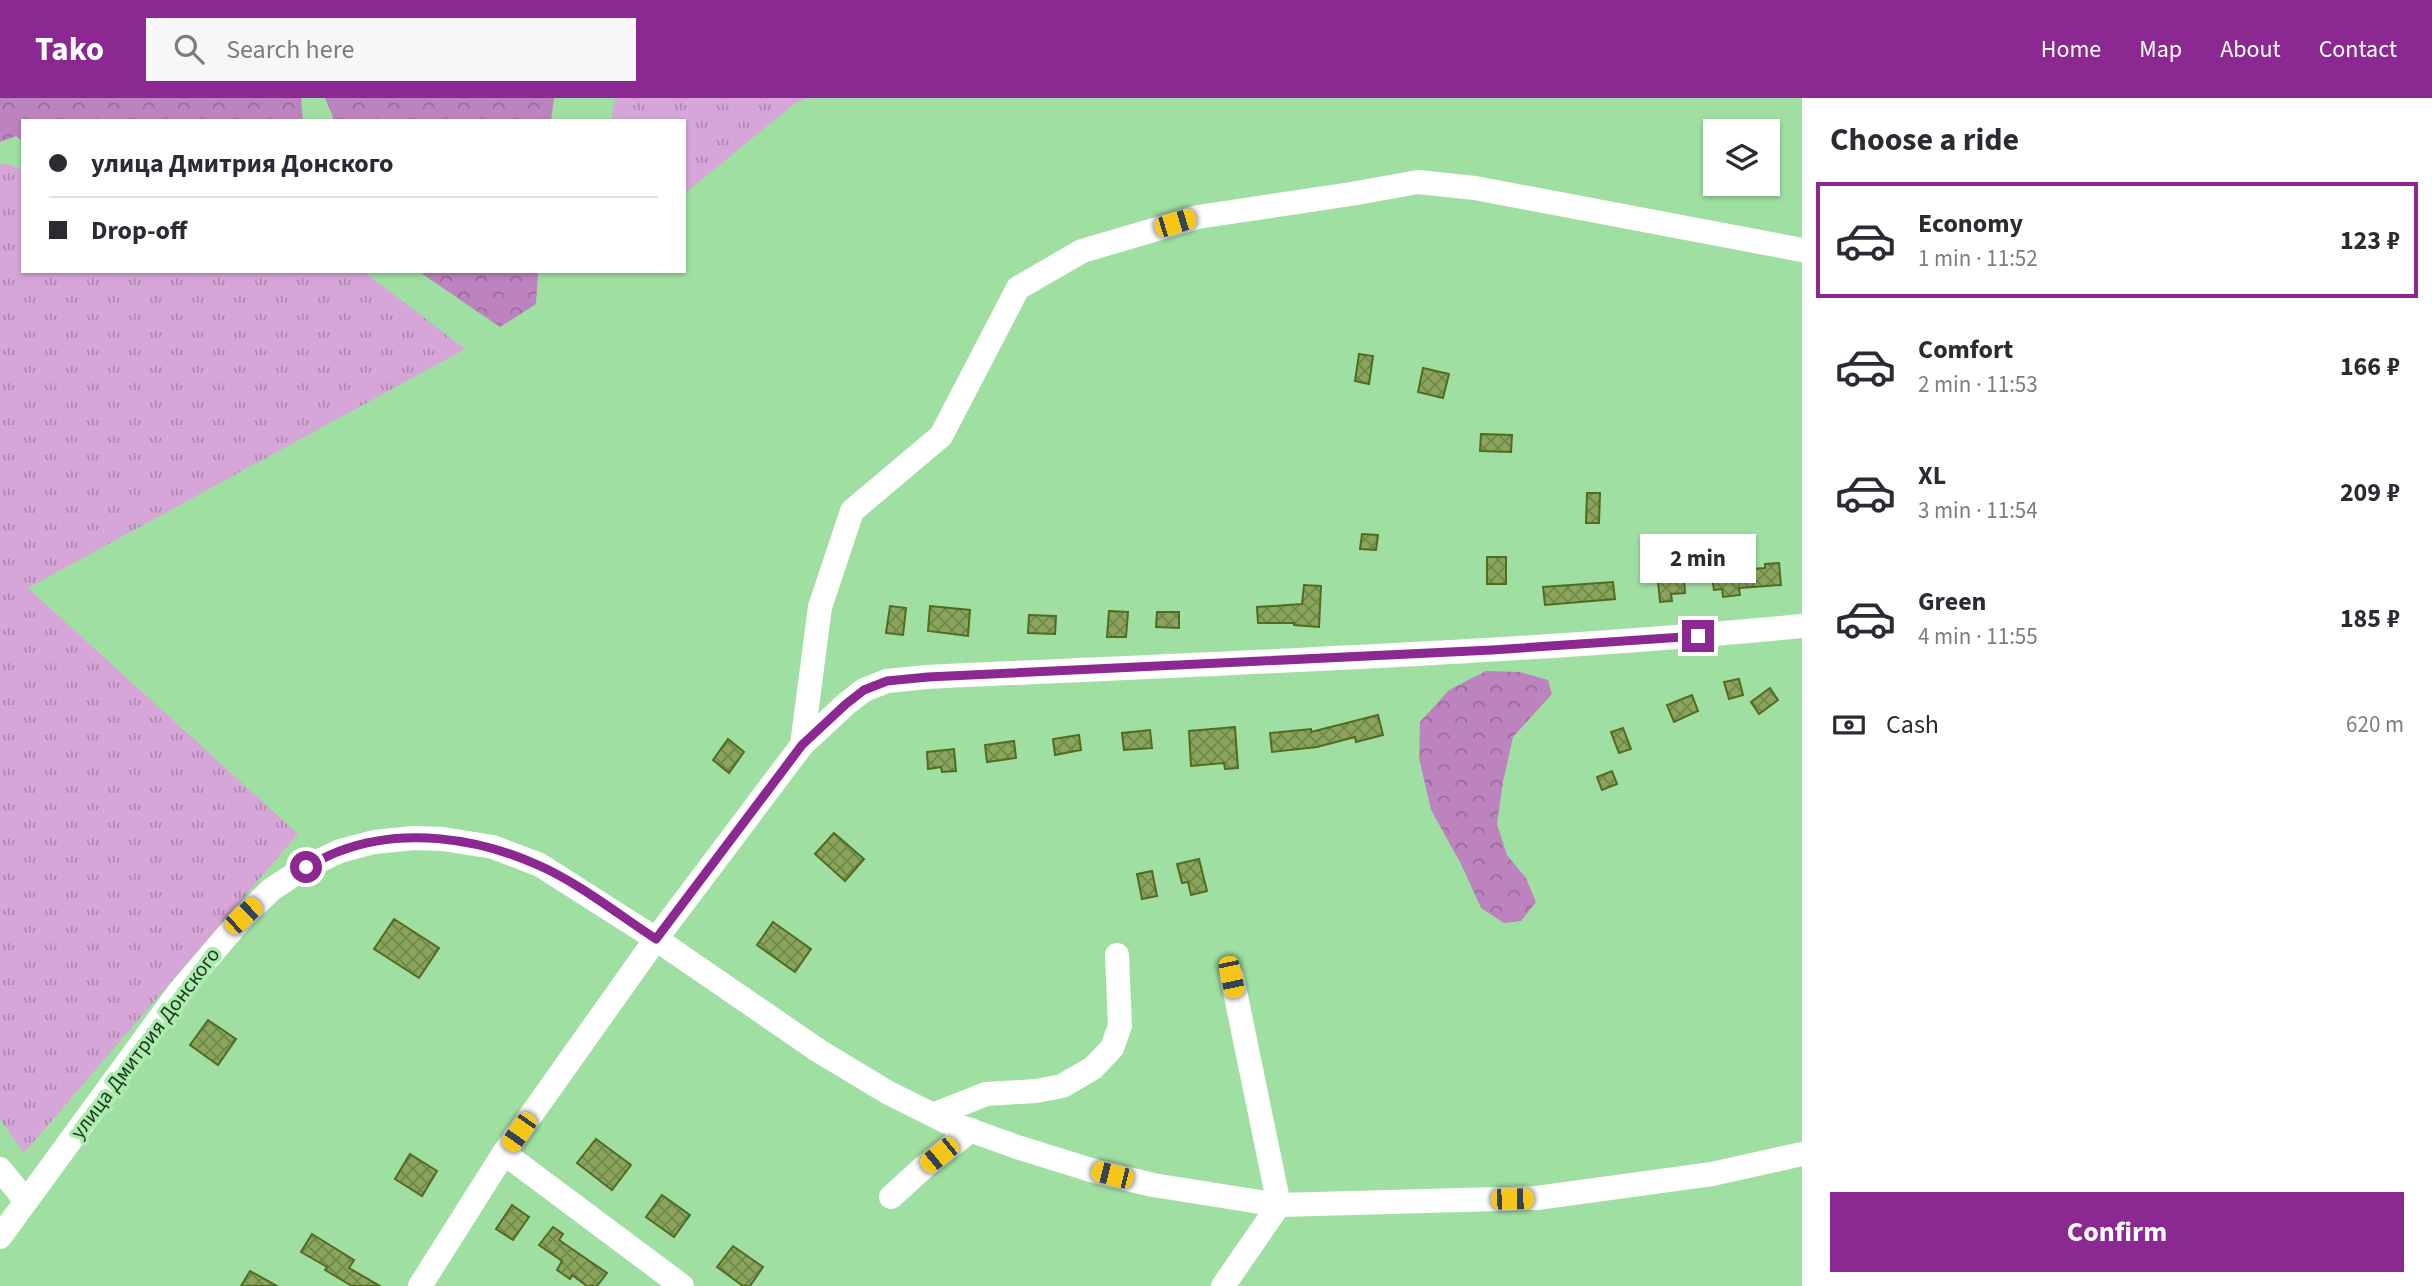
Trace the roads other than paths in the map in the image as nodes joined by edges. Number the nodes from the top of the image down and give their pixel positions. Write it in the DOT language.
graph roads {
  1 [pos="1802,250"];
  2 [pos="1802,626"];
  3 [pos="802,745"];
  4 [pos="656,939"];
  5 [pos="1117,955"];
  6 [pos="1231,977"];
  7 [pos="933,1115"];
  8 [pos="971,1130"];
  9 [pos="504,1153"];
  10 [pos="1802,1154"];
  11 [pos="0,1169"];
  12 [pos="891,1197"];
  13 [pos="26,1201"];
  14 [pos="1279,1205"];
  15 [pos="0,1237"];
  16 [pos="420,1286"];
  17 [pos="681,1286"];
  18 [pos="1223,1286"];
  1 -- 3 [label="street"];
  2 -- 3 [label="street"];
  3 -- 4 [label="street"];
  4 -- 7 [label="street, улица Дмитрия Донского"];
  4 -- 9 [label="street"];
  4 -- 13 [label="street, улица Дмитрия Донского"];
  5 -- 7 [label="street"];
  6 -- 14 [label="street"];
  7 -- 8 [label="street, улица Дмитрия Донского"];
  8 -- 12 [label="street"];
  8 -- 14 [label="street, улица Дмитрия Донского"];
  9 -- 16 [label="street"];
  9 -- 17 [label="street"];
  10 -- 14 [label="street, улица Дмитрия Донского"];
  11 -- 13 [label="street"];
  13 -- 15 [label="street, улица Дмитрия Донского"];
  14 -- 18 [label="street"];
}
